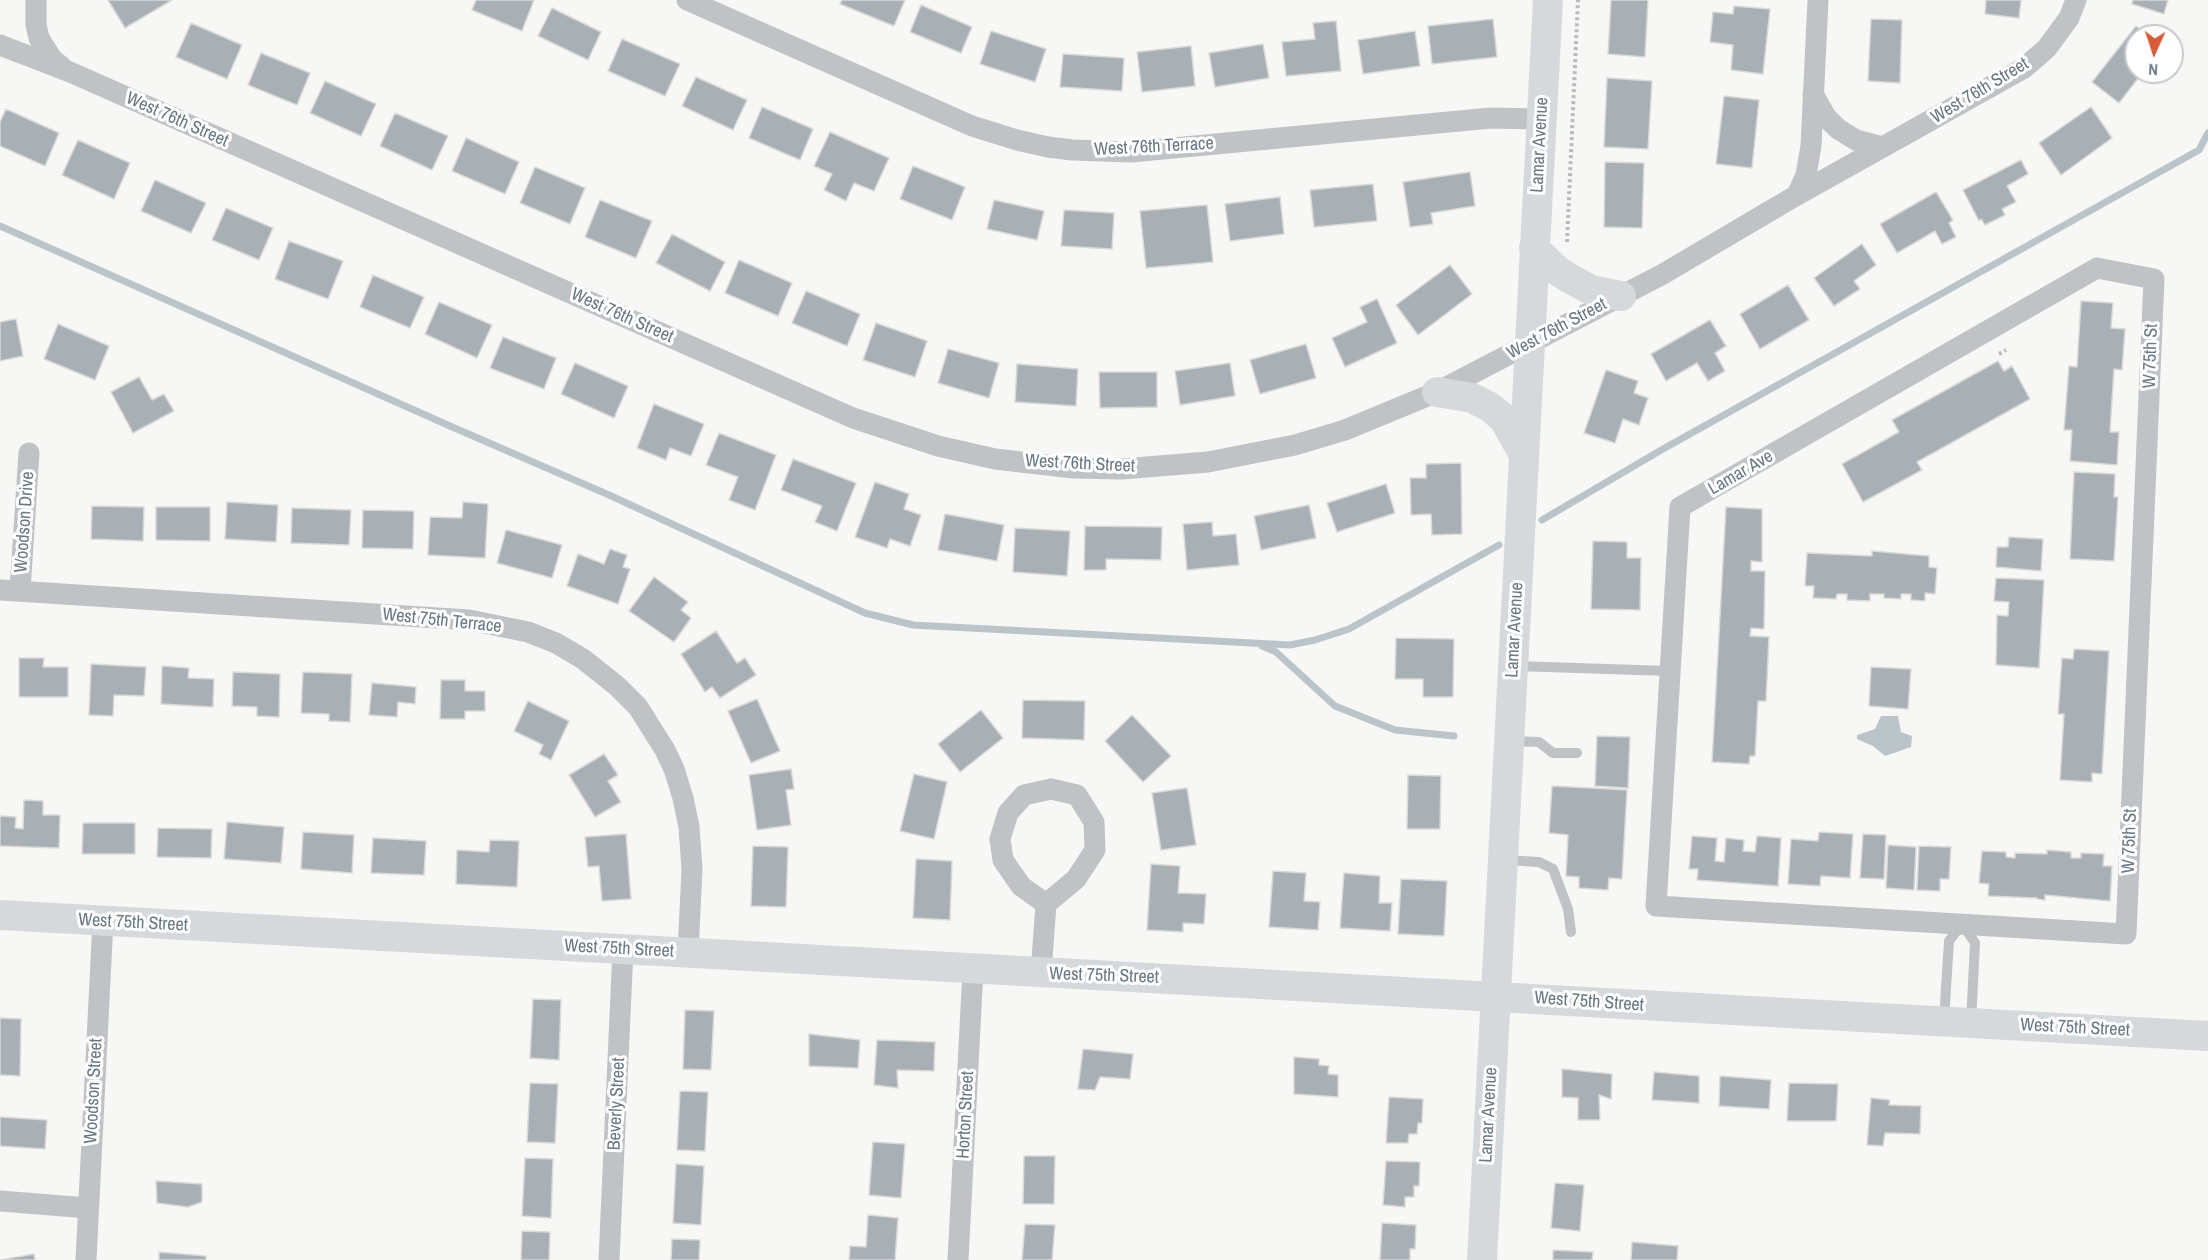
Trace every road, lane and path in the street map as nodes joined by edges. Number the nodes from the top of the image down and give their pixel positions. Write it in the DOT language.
graph roads {
  1 [pos="36,0"];
  2 [pos="687,0"];
  3 [pos="1548,0"];
  4 [pos="1578,0"];
  5 [pos="1818,0"];
  6 [pos="2076,0"];
  7 [pos="0,45"];
  8 [pos="70,72"];
  9 [pos="1813,94"];
  10 [pos="1542,119"];
  11 [pos="1882,147"];
  12 [pos="1797,195"];
  13 [pos="1534,248"];
  14 [pos="1566,249"];
  15 [pos="2154,279"];
  16 [pos="1621,296"];
  17 [pos="1528,345"];
  18 [pos="2006,350"];
  19 [pos="1999,354"];
  20 [pos="1437,392"];
  21 [pos="29,453"];
  22 [pos="1524,456"];
  23 [pos="10,590"];
  24 [pos="1513,666"];
  25 [pos="1669,671"];
  26 [pos="1509,741"];
  27 [pos="1577,753"];
  28 [pos="1502,860"];
  29 [pos="1046,904"];
  30 [pos="1656,906"];
  31 [pos="0,915"];
  32 [pos="103,921"];
  33 [pos="1962,924"];
  34 [pos="1571,932"];
  35 [pos="623,949"];
  36 [pos="688,953"];
  37 [pos="973,969"];
  38 [pos="1041,973"];
  39 [pos="1495,996"];
  40 [pos="1957,1022"];
  41 [pos="2208,1036"];
  42 [pos="0,1201"];
  43 [pos="88,1208"];
  44 [pos="86,1260"];
  45 [pos="609,1260"];
  46 [pos="958,1260"];
  47 [pos="1482,1260"];
  1 -- 8 [label="street, West 76th Street"];
  2 -- 10 [label="street, West 76th Terrace"];
  3 -- 10 [label="main road, Lamar Avenue"];
  4 -- 14 [label="path"];
  5 -- 9 [label="street"];
  6 -- 11 [label="street, West 76th Street"];
  7 -- 8 [label="street, West 76th Street"];
  8 -- 20 [label="street, West 76th Street"];
  9 -- 11 [label="street"];
  9 -- 12 [label="street"];
  10 -- 13 [label="main road, Lamar Avenue"];
  11 -- 12 [label="street, West 76th Street"];
  12 -- 16 [label="street, West 76th Street"];
  13 -- 16 [label="main road"];
  13 -- 17 [label="main road, Lamar Avenue"];
  15 -- 25 [label="street, Lamar Ave"];
  15 -- 33 [label="street, W 75th St"];
  16 -- 17 [label="street, West 76th Street"];
  17 -- 20 [label="street, West 76th Street"];
  17 -- 22 [label="main road, Lamar Avenue"];
  18 -- 19 [label="path"];
  20 -- 22 [label="main road"];
  21 -- 23 [label="street, Woodson Drive"];
  22 -- 24 [label="main road, Lamar Avenue"];
  23 -- 36 [label="street, West 75th Terrace"];
  24 -- 25 [label="lane"];
  24 -- 26 [label="main road, Lamar Avenue"];
  25 -- 30 [label="street, Lamar Ave"];
  26 -- 27 [label="lane"];
  26 -- 28 [label="main road, Lamar Avenue"];
  28 -- 34 [label="lane"];
  28 -- 39 [label="main road, Lamar Avenue"];
  29 -- 29 [label="street"];
  29 -- 38 [label="street"];
  30 -- 33 [label="street, W 75th St"];
  31 -- 32 [label="main road, West 75th Street"];
  32 -- 35 [label="main road, West 75th Street"];
  32 -- 43 [label="street, Woodson Street"];
  33 -- 40 [label="lane"];
  33 -- 40 [label="lane"];
  35 -- 36 [label="main road, West 75th Street"];
  35 -- 45 [label="street, Beverly Street"];
  36 -- 37 [label="main road, West 75th Street"];
  37 -- 38 [label="main road, West 75th Street"];
  37 -- 46 [label="street, Horton Street"];
  38 -- 39 [label="main road, West 75th Street"];
  39 -- 40 [label="main road, West 75th Street"];
  39 -- 47 [label="main road, Lamar Avenue"];
  40 -- 41 [label="main road, West 75th Street"];
  42 -- 43 [label="street"];
  43 -- 44 [label="street, Woodson Street"];
}
